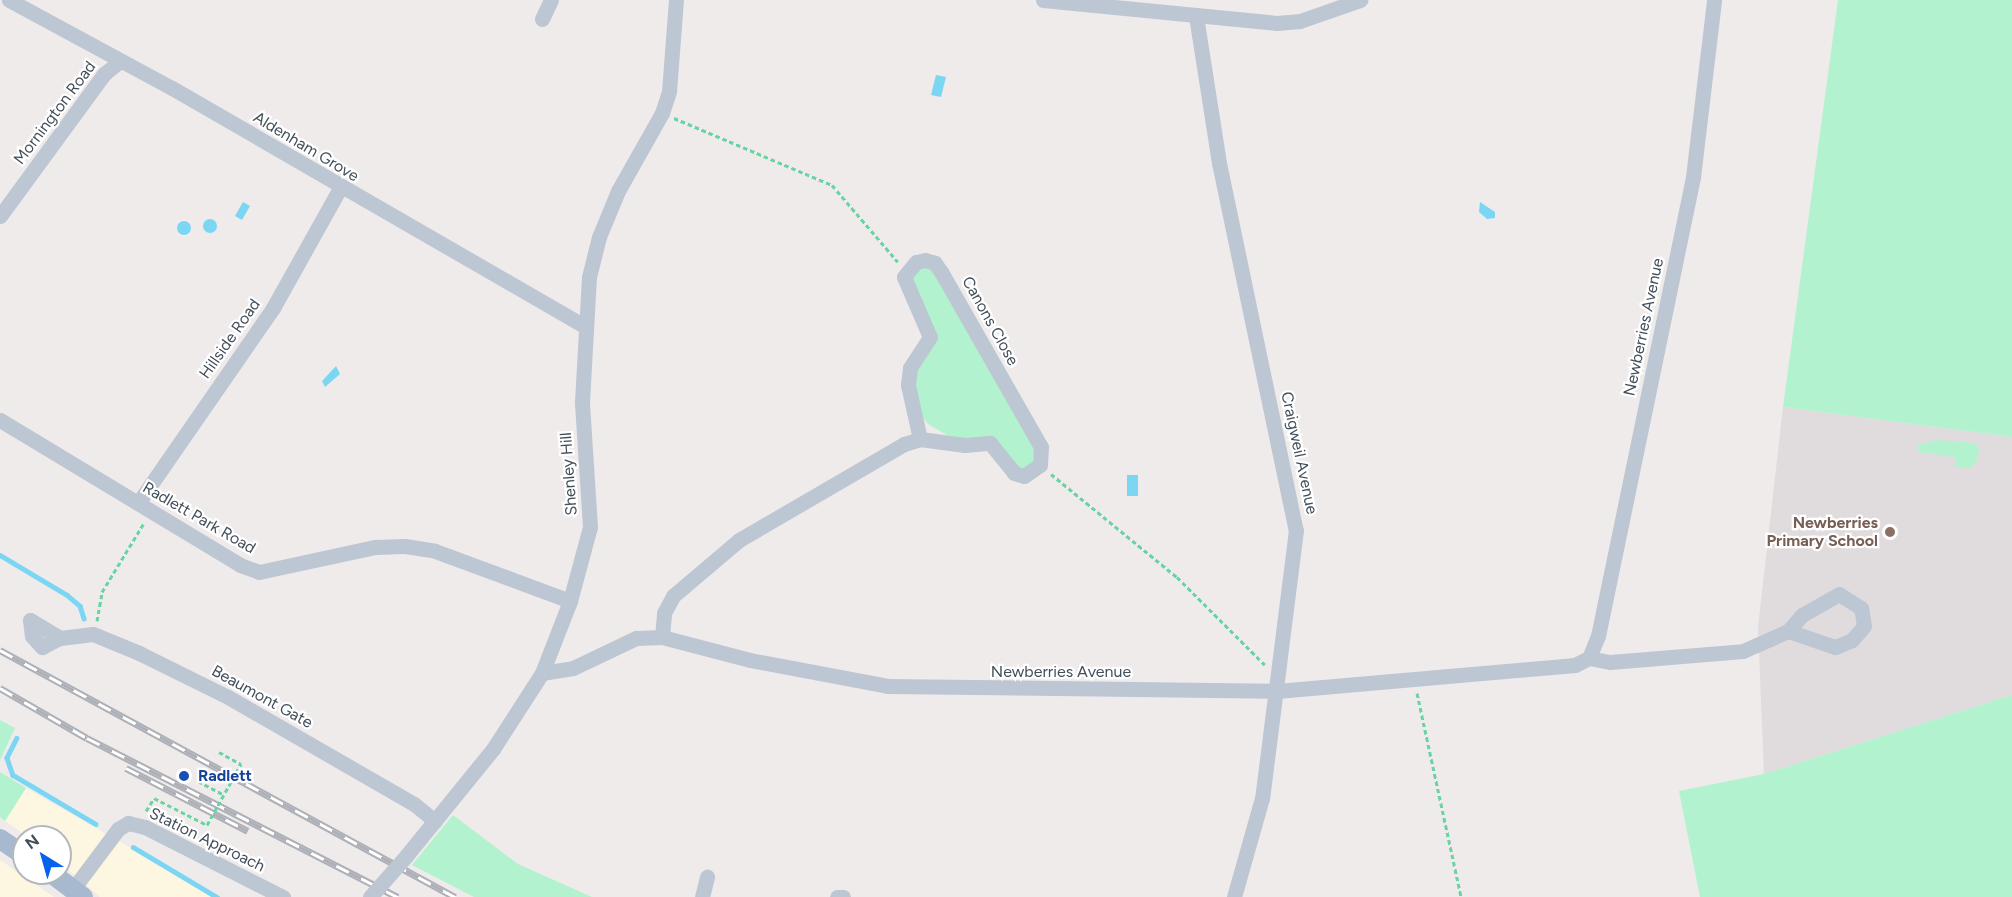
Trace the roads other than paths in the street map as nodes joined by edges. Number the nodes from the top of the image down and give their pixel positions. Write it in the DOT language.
graph roads {
  1 [pos="9,0"];
  2 [pos="552,0"];
  3 [pos="676,0"];
  4 [pos="1043,0"];
  5 [pos="1360,0"];
  6 [pos="1714,0"];
  7 [pos="1196,16"];
  8 [pos="542,19"];
  9 [pos="119,62"];
  10 [pos="339,188"];
  11 [pos="0,216"];
  12 [pos="584,326"];
  13 [pos="0,420"];
  14 [pos="920,439"];
  15 [pos="138,503"];
  16 [pos="570,601"];
  17 [pos="30,620"];
  18 [pos="1788,631"];
  19 [pos="662,637"];
  20 [pos="1589,658"];
  21 [pos="542,673"];
  22 [pos="1277,691"];
  23 [pos="435,821"];
  24 [pos="707,877"];
  25 [pos="78,893"];
  26 [pos="283,897"];
  27 [pos="370,897"];
  28 [pos="702,897"];
  29 [pos="1234,897"];
  1 -- 9 [label="street, Aldenham Grove"];
  2 -- 8 [label="street"];
  3 -- 12 [label="street, Shenley Hill"];
  4 -- 7 [label="street"];
  5 -- 7 [label="street"];
  6 -- 20 [label="street, Newberries Avenue"];
  7 -- 22 [label="street, Craigweil Avenue"];
  9 -- 10 [label="street, Aldenham Grove"];
  9 -- 11 [label="street, Mornington Road"];
  10 -- 12 [label="street, Aldenham Grove"];
  10 -- 15 [label="street, Hillside Road"];
  12 -- 16 [label="street, Shenley Hill"];
  13 -- 15 [label="street, Radlett Park Road"];
  14 -- 14 [label="street, Canons Close"];
  14 -- 19 [label="street"];
  15 -- 16 [label="street, Radlett Park Road"];
  16 -- 21 [label="street, Shenley Hill"];
  17 -- 23 [label="street, Beaumont Gate"];
  18 -- 18 [label="street, Newberries Avenue"];
  18 -- 20 [label="street, Newberries Avenue"];
  19 -- 21 [label="street, Newberries Avenue"];
  19 -- 22 [label="street, Newberries Avenue"];
  20 -- 22 [label="street, Newberries Avenue"];
  21 -- 23 [label="street, Shenley Hill"];
  22 -- 29 [label="street, Craigweil Avenue"];
  23 -- 27 [label="street, Shenley Hill, bridge"];
  24 -- 28 [label="street"];
  25 -- 26 [label="street, Station Approach"];
}
